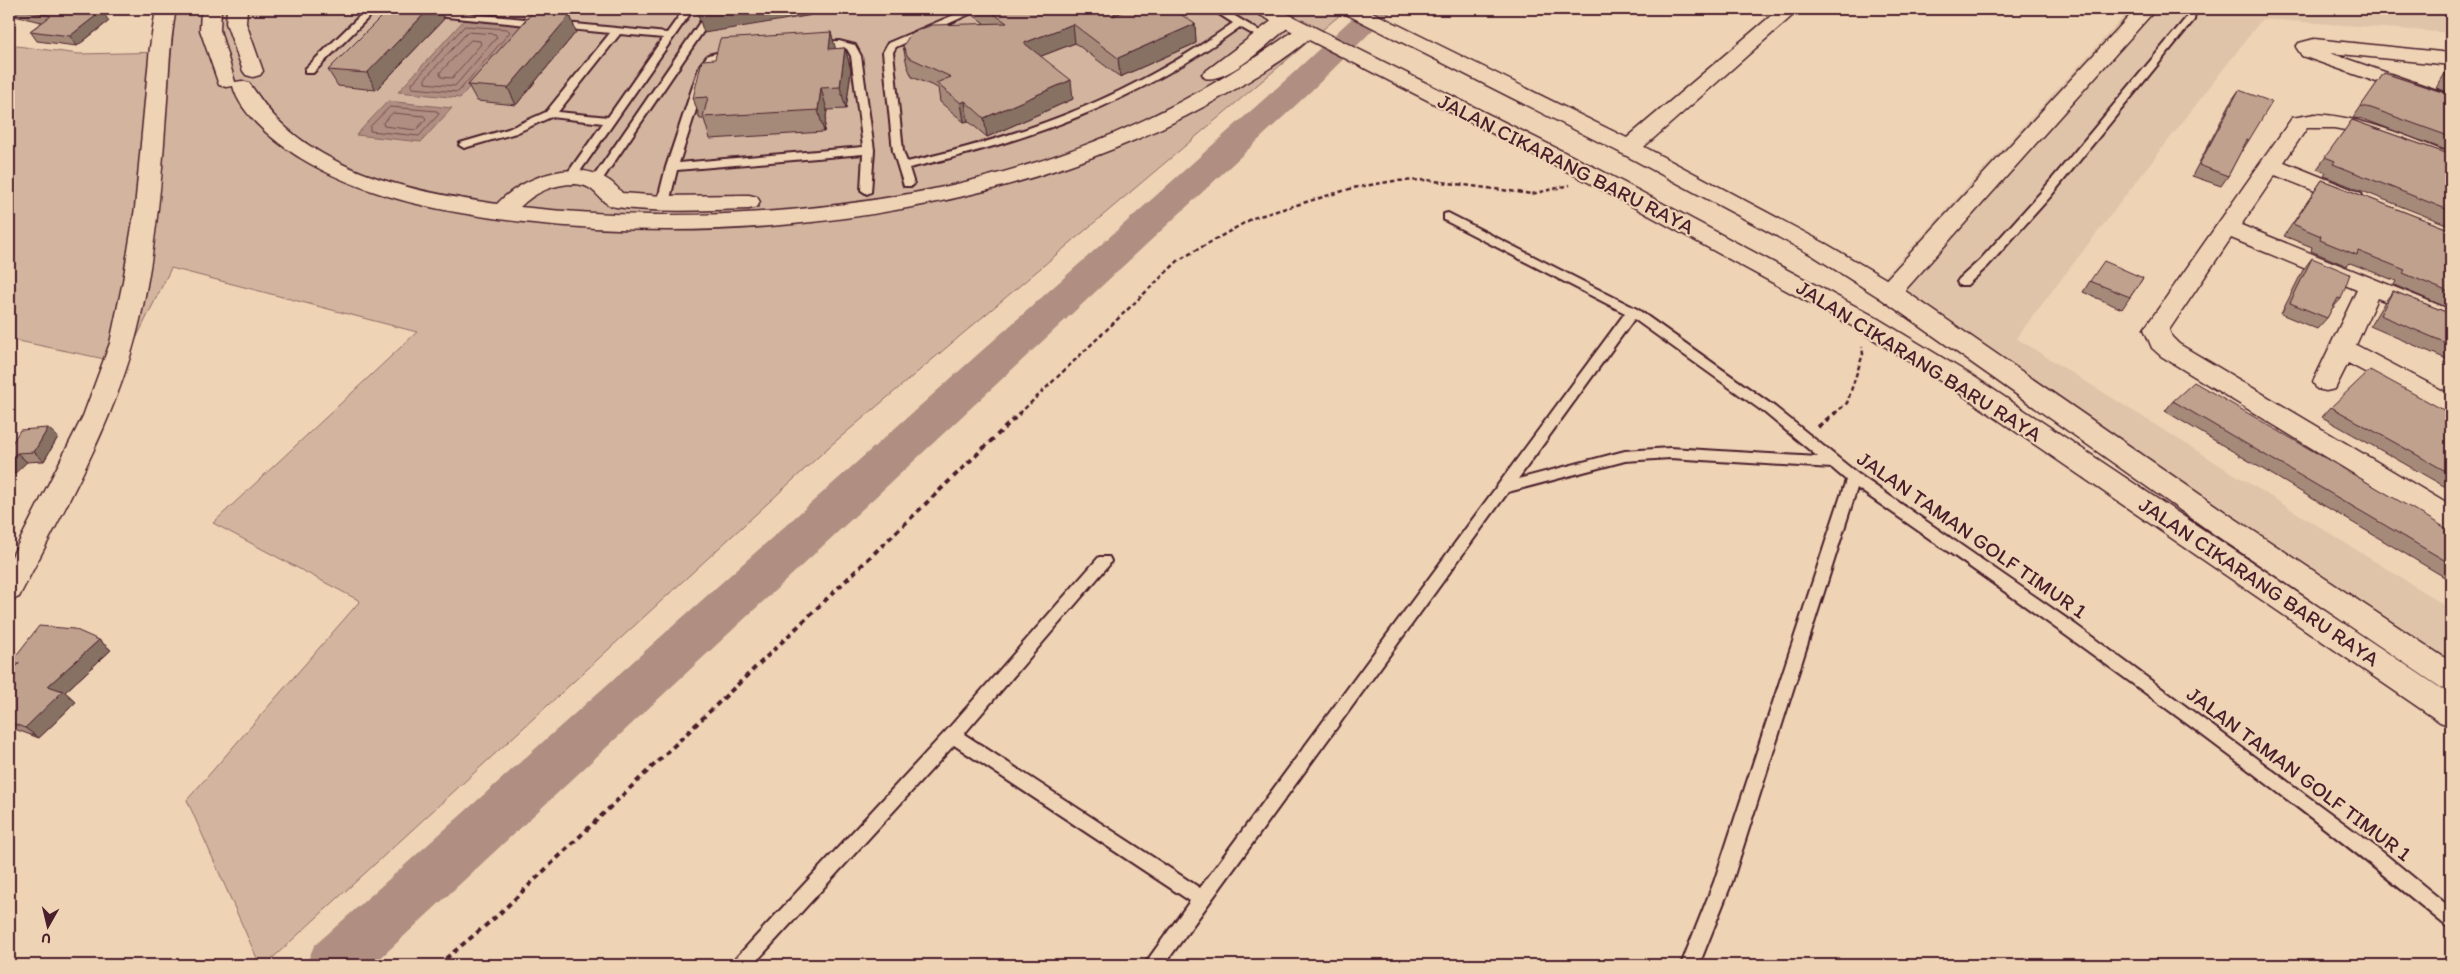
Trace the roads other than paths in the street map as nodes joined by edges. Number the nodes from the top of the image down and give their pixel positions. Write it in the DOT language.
graph roads {
  1 [pos="166,9"];
  2 [pos="211,9"];
  3 [pos="237,9"];
  4 [pos="372,9"];
  5 [pos="395,9"];
  6 [pos="976,9"];
  7 [pos="1216,9"];
  8 [pos="1263,9"];
  9 [pos="1350,9"];
  10 [pos="1790,9"];
  11 [pos="2146,9"];
  12 [pos="2187,9"];
  13 [pos="687,11"];
  14 [pos="710,14"];
  15 [pos="1285,20"];
  16 [pos="1240,22"];
  17 [pos="617,31"];
  18 [pos="1306,31"];
  19 [pos="670,36"];
  20 [pos="1265,37"];
  21 [pos="800,47"];
  22 [pos="742,51"];
  23 [pos="2451,59"];
  24 [pos="309,71"];
  25 [pos="240,80"];
  26 [pos="2451,102"];
  27 [pos="550,114"];
  28 [pos="610,120"];
  29 [pos="464,145"];
  30 [pos="1629,148"];
  31 [pos="869,150"];
  32 [pos="2451,162"];
  33 [pos="2270,166"];
  34 [pos="672,167"];
  35 [pos="905,175"];
  36 [pos="570,178"];
  37 [pos="596,181"];
  38 [pos="867,190"];
  39 [pos="615,200"];
  40 [pos="663,203"];
  41 [pos="2370,204"];
  42 [pos="502,212"];
  43 [pos="1448,217"];
  44 [pos="601,222"];
  45 [pos="2227,228"];
  46 [pos="1963,282"];
  47 [pos="2370,286"];
  48 [pos="1890,292"];
  49 [pos="1633,312"];
  50 [pos="2451,319"];
  51 [pos="2341,348"];
  52 [pos="2326,382"];
  53 [pos="2451,406"];
  54 [pos="1833,463"];
  55 [pos="1853,478"];
  56 [pos="1505,488"];
  57 [pos="2451,518"];
  58 [pos="1104,561"];
  59 [pos="9,590"];
  60 [pos="2451,678"];
  61 [pos="2451,712"];
  62 [pos="953,735"];
  63 [pos="1202,899"];
  64 [pos="2451,919"];
  65 [pos="741,965"];
  66 [pos="1153,965"];
  67 [pos="1690,965"];
  1 -- 59 [label="street"];
  2 -- 25 [label="street"];
  3 -- 25 [label="street"];
  4 -- 24 [label="lane"];
  5 -- 17 [label="lane"];
  6 -- 35 [label="lane"];
  7 -- 16 [label="lane"];
  8 -- 15 [label="street, JALAN CIKARANG BARU RAYA"];
  9 -- 30 [label="street, JALAN CIKARANG BARU RAYA"];
  10 -- 30 [label="street"];
  11 -- 48 [label="street"];
  12 -- 46 [label="lane"];
  13 -- 19 [label="lane"];
  14 -- 37 [label="lane"];
  15 -- 18 [label="street, JALAN CIKARANG BARU RAYA"];
  15 -- 20 [label="street"];
  16 -- 20 [label="lane"];
  16 -- 35 [label="lane"];
  17 -- 19 [label="lane"];
  17 -- 27 [label="lane"];
  18 -- 44 [label="street"];
  18 -- 61 [label="street, JALAN CIKARANG BARU RAYA"];
  19 -- 28 [label="lane"];
  20 -- 35 [label="street"];
  21 -- 31 [label="lane"];
  22 -- 34 [label="lane"];
  23 -- 26 [label="street"];
  25 -- 42 [label="street"];
  27 -- 28 [label="lane"];
  27 -- 29 [label="lane"];
  28 -- 36 [label="lane"];
  30 -- 48 [label="street, JALAN CIKARANG BARU RAYA"];
  31 -- 34 [label="lane"];
  31 -- 38 [label="lane"];
  32 -- 33 [label="street"];
  33 -- 41 [label="street"];
  33 -- 45 [label="street"];
  34 -- 40 [label="lane"];
  35 -- 38 [label="street"];
  36 -- 37 [label="street"];
  36 -- 42 [label="street"];
  37 -- 39 [label="street"];
  38 -- 40 [label="street"];
  39 -- 40 [label="street"];
  39 -- 44 [label="street"];
  42 -- 44 [label="street"];
  43 -- 49 [label="lane, JALAN TAMAN GOLF TIMUR 1"];
  45 -- 47 [label="street"];
  45 -- 57 [label="street"];
  47 -- 50 [label="street"];
  47 -- 51 [label="street"];
  48 -- 60 [label="street, JALAN CIKARANG BARU RAYA"];
  49 -- 54 [label="lane, JALAN TAMAN GOLF TIMUR 1"];
  49 -- 56 [label="lane"];
  51 -- 52 [label="street"];
  51 -- 53 [label="street"];
  54 -- 55 [label="lane, JALAN TAMAN GOLF TIMUR 1"];
  54 -- 56 [label="lane"];
  55 -- 64 [label="lane, JALAN TAMAN GOLF TIMUR 1"];
  55 -- 67 [label="lane"];
  56 -- 63 [label="lane"];
  58 -- 62 [label="lane"];
  62 -- 63 [label="lane"];
  62 -- 65 [label="lane"];
  63 -- 66 [label="lane"];
}
